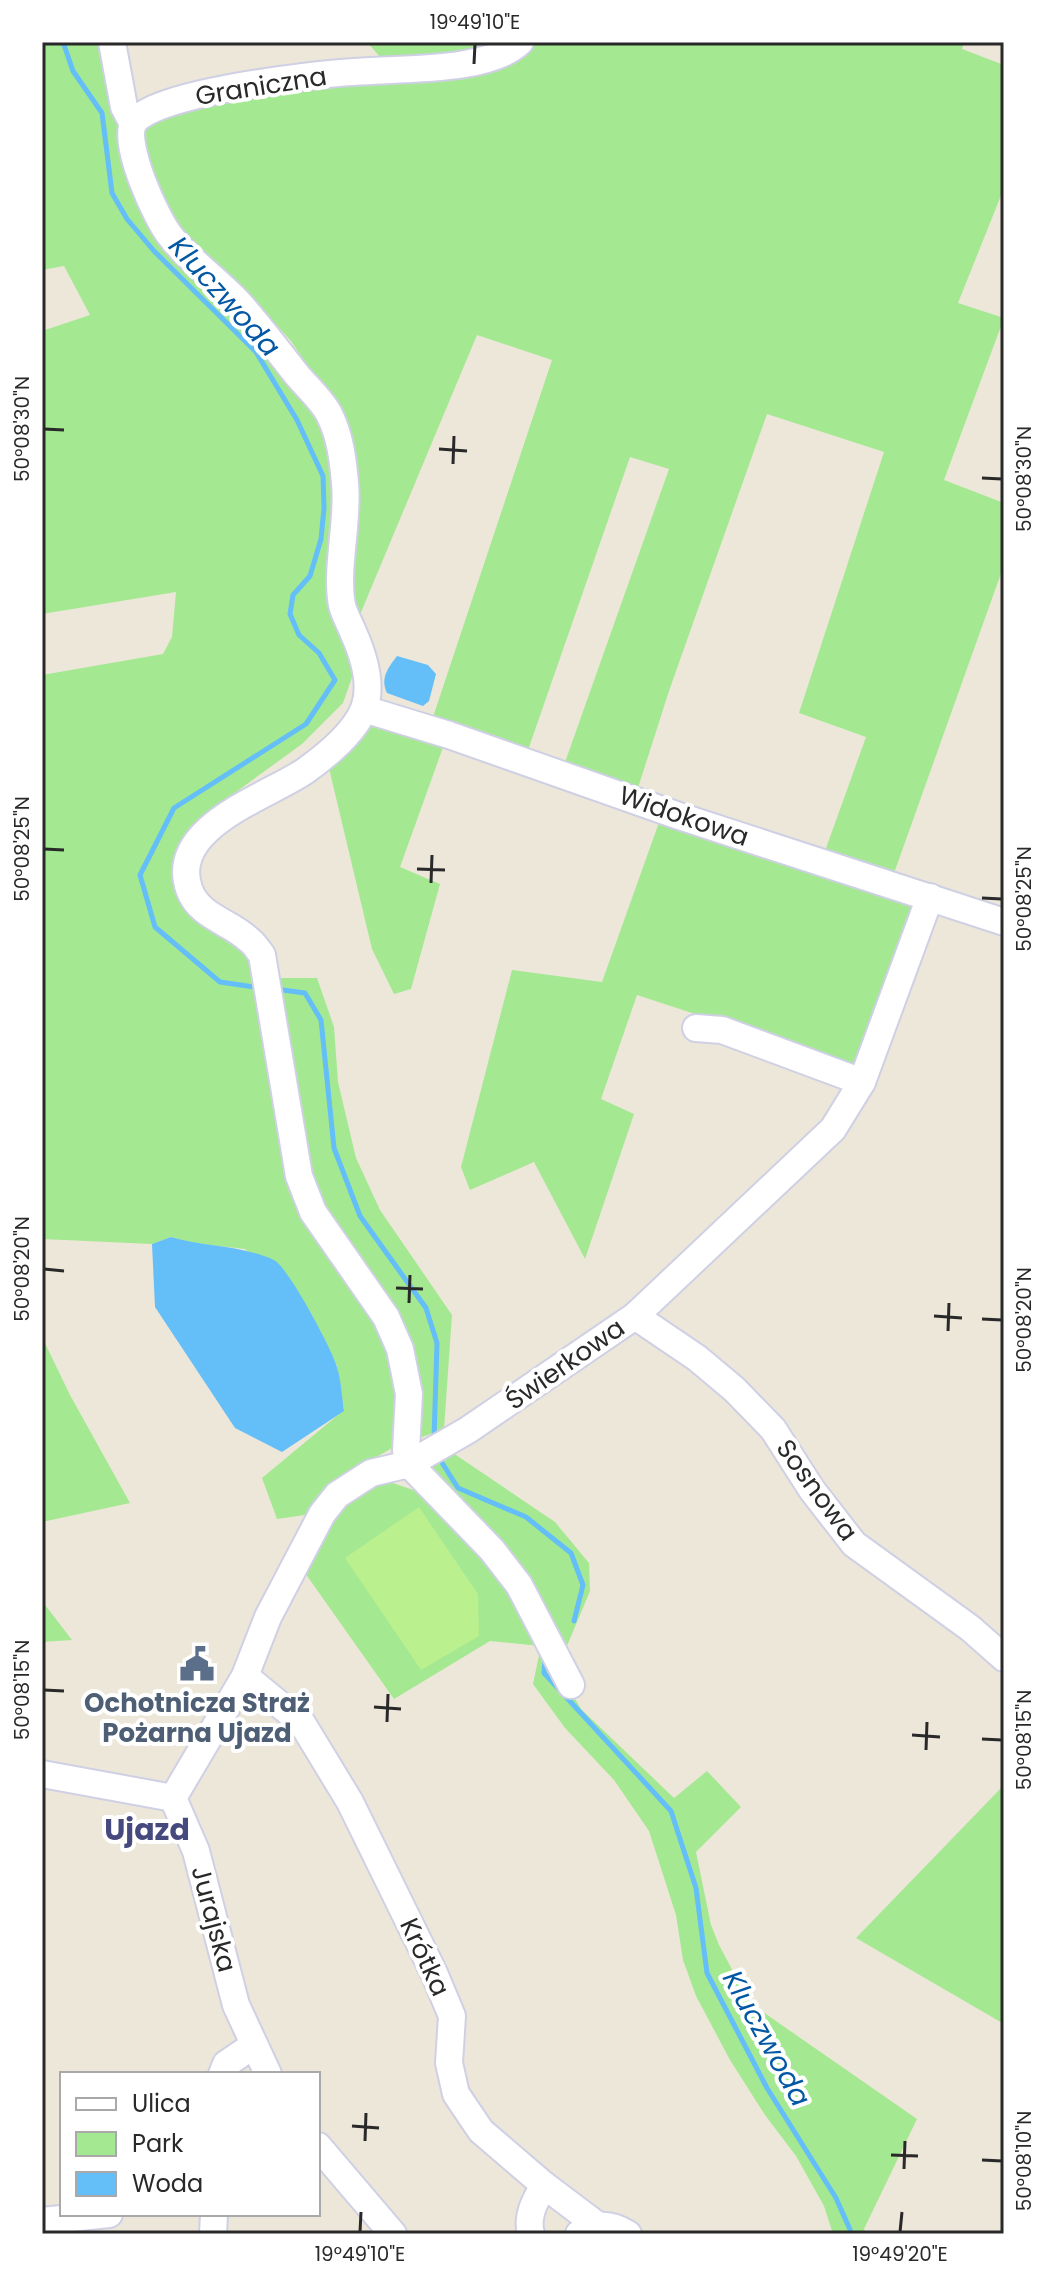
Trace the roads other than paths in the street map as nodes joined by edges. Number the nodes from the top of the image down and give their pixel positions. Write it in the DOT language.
graph roads {
  1 [pos="112,42"];
  2 [pos="520,42"];
  3 [pos="133,124"];
  4 [pos="364,709"];
  5 [pos="930,897"];
  6 [pos="1004,922"];
  7 [pos="696,1028"];
  8 [pos="862,1082"];
  9 [pos="635,1316"];
  10 [pos="409,1464"];
  11 [pos="1004,1658"];
  12 [pos="245,1676"];
  13 [pos="571,1685"];
  14 [pos="42,1774"];
  15 [pos="173,1798"];
  16 [pos="254,2045"];
  17 [pos="223,2072"];
  18 [pos="267,2072"];
  19 [pos="320,2148"];
  20 [pos="544,2185"];
  21 [pos="90,2216"];
  22 [pos="42,2221"];
  23 [pos="588,2230"];
  24 [pos="393,2234"];
  25 [pos="531,2234"];
  26 [pos="628,2234"];
  1 -- 3 [label="street"];
  2 -- 3 [label="street, Graniczna"];
  3 -- 4 [label="street"];
  4 -- 5 [label="street, Widokowa"];
  4 -- 10 [label="street"];
  5 -- 6 [label="street, Widokowa"];
  5 -- 8 [label="street, Świerkowa"];
  7 -- 8 [label="street"];
  8 -- 9 [label="street, Świerkowa"];
  9 -- 10 [label="street, Świerkowa"];
  9 -- 11 [label="street, Sosnowa"];
  10 -- 12 [label="street, Świerkowa"];
  10 -- 13 [label="street"];
  12 -- 15 [label="street, Świerkowa"];
  12 -- 20 [label="street, Krótka"];
  14 -- 15 [label="street"];
  15 -- 16 [label="street, Jurajska"];
  16 -- 17 [label="street"];
  16 -- 18 [label="street, Jurajska"];
  19 -- 24 [label="street"];
  20 -- 23 [label="street, Krótka"];
  20 -- 25 [label="street"];
  21 -- 22 [label="street"];
  23 -- 26 [label="street"];
}
